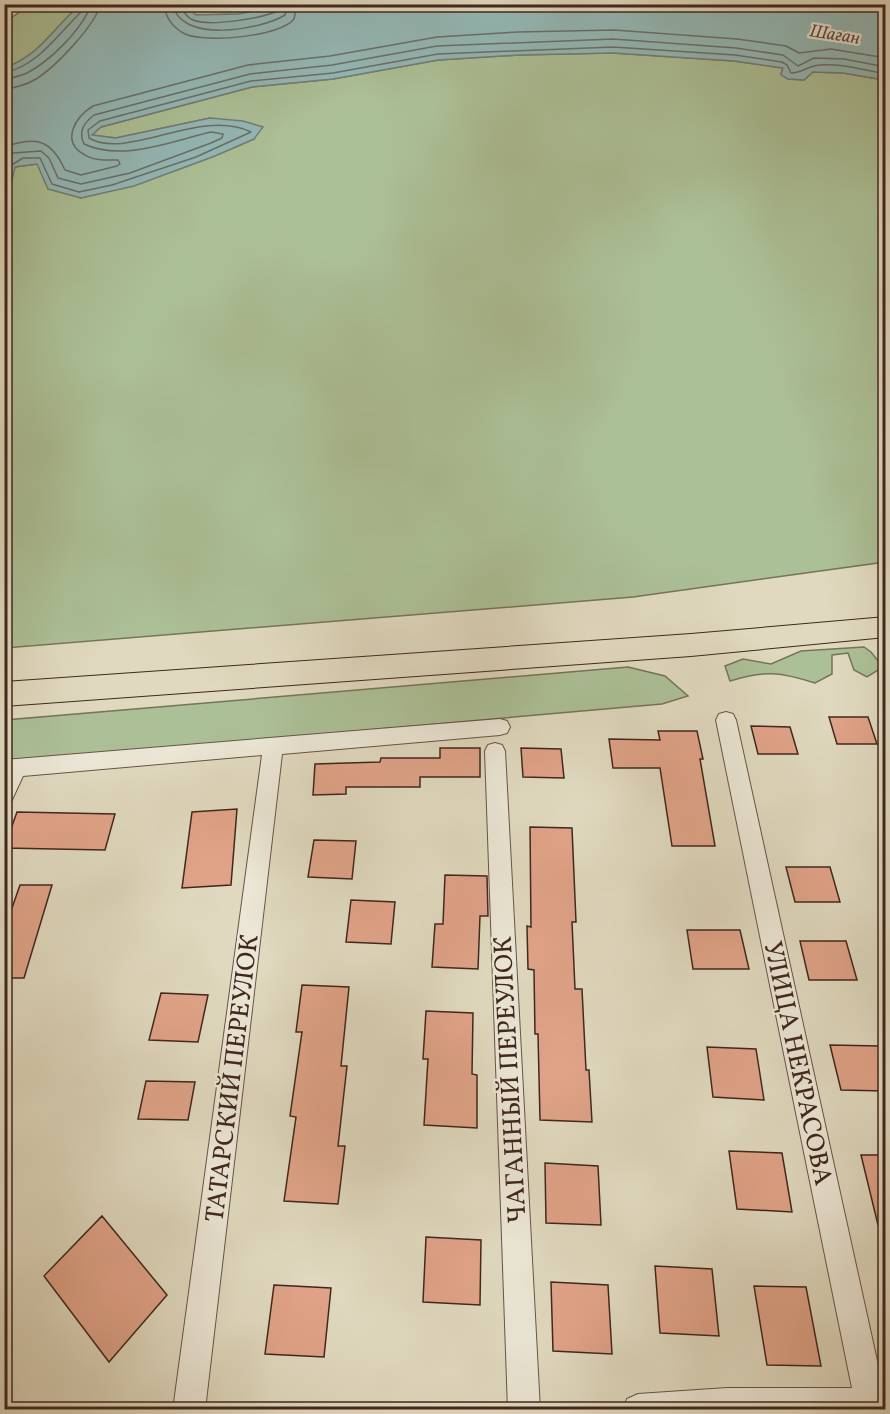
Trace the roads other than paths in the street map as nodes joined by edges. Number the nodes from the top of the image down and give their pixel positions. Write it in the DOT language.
graph roads {
  1 [pos="9,4"];
  2 [pos="4,8"];
  3 [pos="885,609"];
  4 [pos="885,627"];
  5 [pos="4,675"];
  6 [pos="4,694"];
  7 [pos="726,720"];
  8 [pos="273,747"];
  9 [pos="10,768"];
  10 [pos="4,796"];
  11 [pos="876,1406"];
  12 [pos="727,1407"];
  13 [pos="189,1410"];
  14 [pos="524,1410"];
  15 [pos="638,1410"];
  1 -- 2 [label="main road"];
  3 -- 5 [label="main road"];
  4 -- 6 [label="main road"];
  7 -- 11 [label="street, УЛИЦА НЕКРАСОВА"];
  8 -- 9 [label="street"];
  8 -- 13 [label="street, ТАТАРСКИЙ ПЕРЕУЛОК"];
  8 -- 14 [label="street, ЧАГАННЫЙ ПЕРЕУЛОК"];
  9 -- 10 [label="street"];
  11 -- 12 [label="street"];
  12 -- 15 [label="street"];
}
